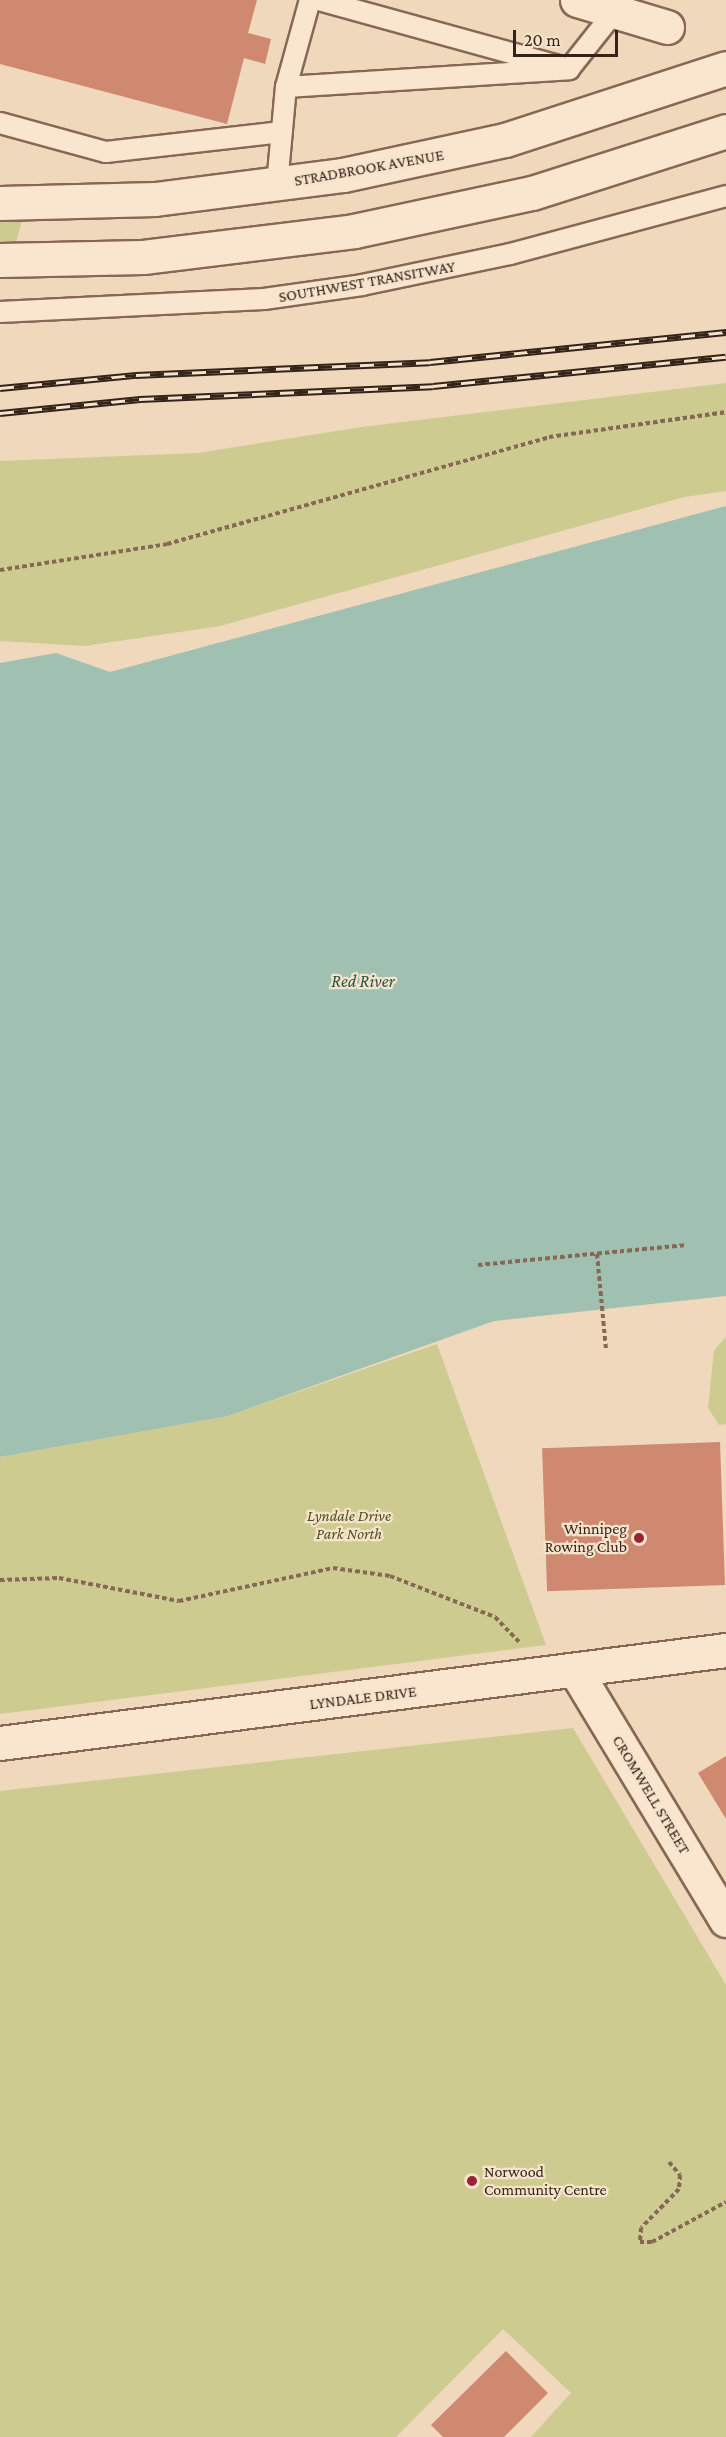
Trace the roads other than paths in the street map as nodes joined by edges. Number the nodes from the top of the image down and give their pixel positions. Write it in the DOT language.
graph roads {
  1 [pos="310,0"];
  2 [pos="318,0"];
  3 [pos="577,0"];
  4 [pos="615,11"];
  5 [pos="667,27"];
  6 [pos="726,68"];
  7 [pos="569,69"];
  8 [pos="286,87"];
  9 [pos="0,123"];
  10 [pos="726,131"];
  11 [pos="282,132"];
  12 [pos="277,185"];
  13 [pos="726,196"];
  14 [pos="0,203"];
  15 [pos="0,260"];
  16 [pos="0,312"];
  17 [pos="726,1650"];
  18 [pos="576,1670"];
  19 [pos="0,1743"];
  20 [pos="726,1920"];
  1 -- 8 [label="lane"];
  2 -- 7 [label="lane"];
  3 -- 4 [label="main road"];
  4 -- 5 [label="main road"];
  4 -- 7 [label="lane"];
  6 -- 12 [label="main road, STRADBROOK AVENUE"];
  7 -- 8 [label="lane"];
  8 -- 11 [label="lane"];
  9 -- 11 [label="lane"];
  10 -- 15 [label="main road"];
  11 -- 12 [label="lane"];
  12 -- 14 [label="main road, STRADBROOK AVENUE"];
  13 -- 16 [label="lane, SOUTHWEST TRANSITWAY"];
  17 -- 18 [label="main road, LYNDALE DRIVE"];
  18 -- 19 [label="main road, LYNDALE DRIVE"];
  18 -- 20 [label="main road, CROMWELL STREET"];
}
